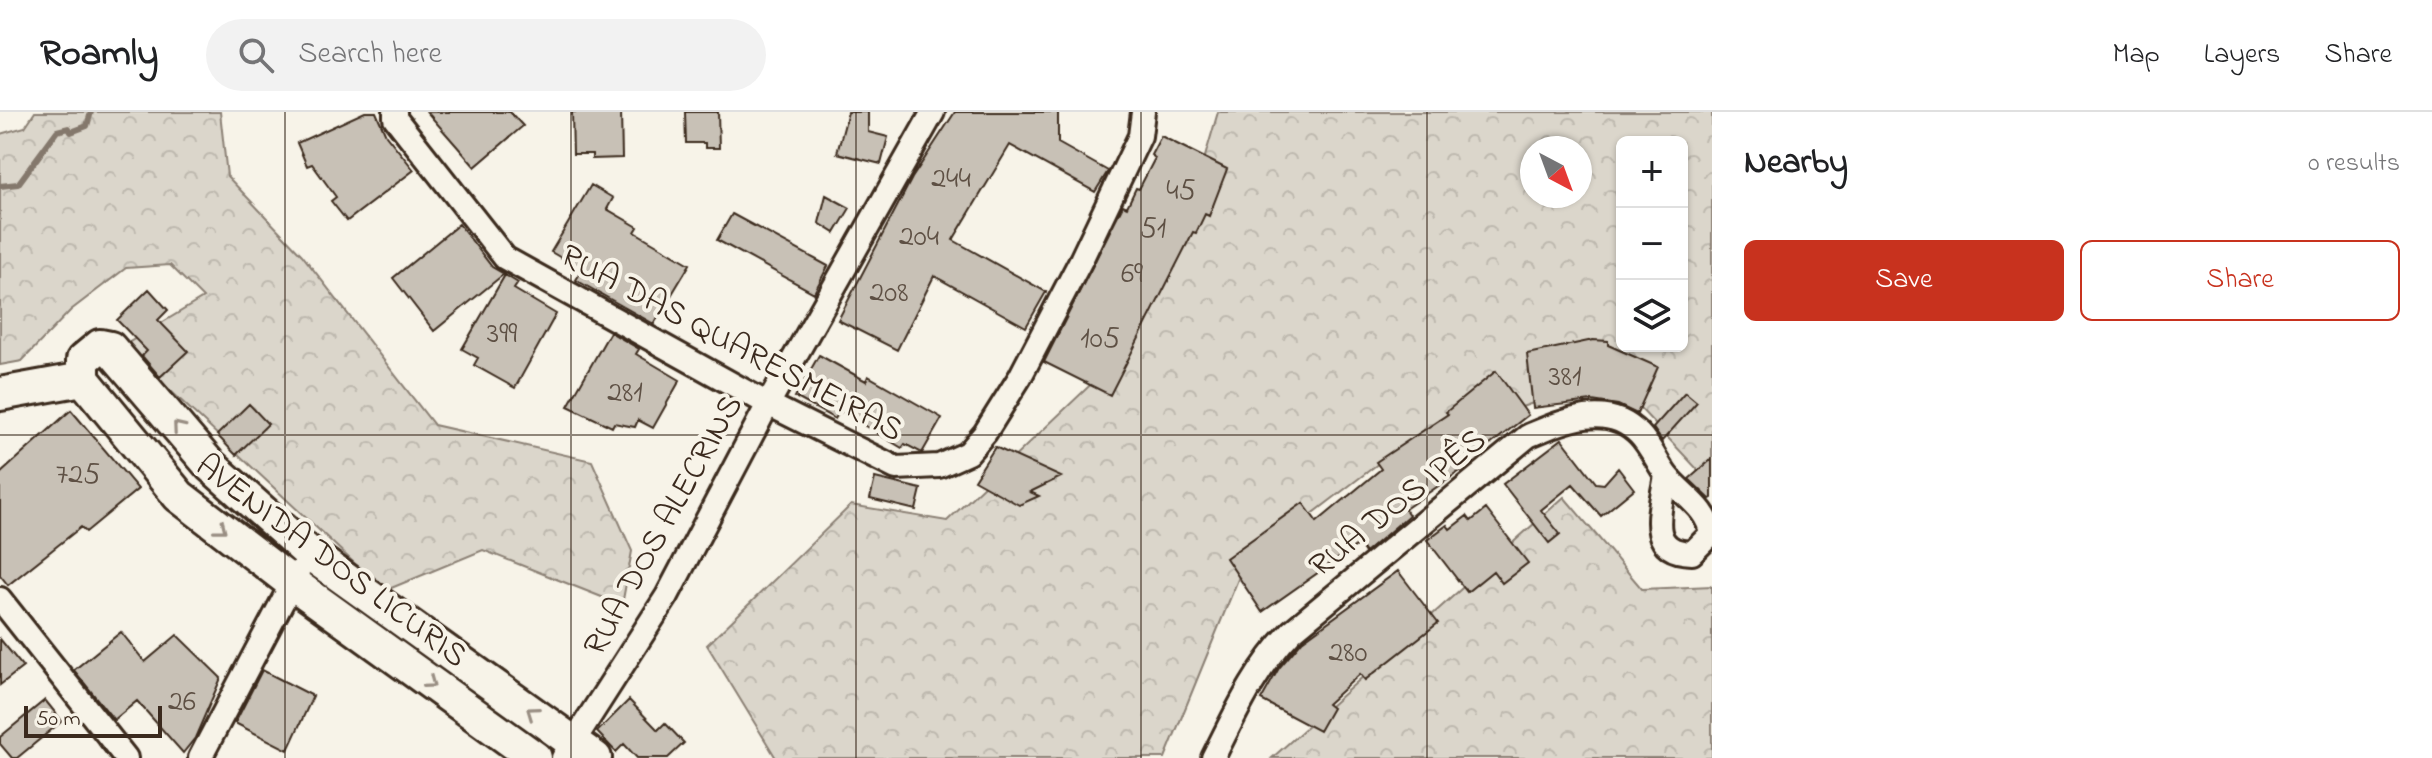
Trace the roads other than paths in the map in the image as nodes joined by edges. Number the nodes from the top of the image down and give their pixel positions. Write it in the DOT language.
graph roads {
  1 [pos="395,112"];
  2 [pos="933,112"];
  3 [pos="1143,112"];
  4 [pos="83,379"];
  5 [pos="0,394"];
  6 [pos="768,404"];
  7 [pos="1666,475"];
  8 [pos="310,554"];
  9 [pos="291,582"];
  10 [pos="0,599"];
  11 [pos="577,753"];
  12 [pos="126,758"];
  13 [pos="200,758"];
  14 [pos="535,758"];
  15 [pos="1213,758"];
  1 -- 6 [label="street, RUA DAS QUARESMEIRAS"];
  2 -- 6 [label="street, RUA DOS ALECRINS"];
  3 -- 6 [label="street, RUA DAS QUARESMEIRAS"];
  4 -- 5 [label="street"];
  8 -- 4 [label="street, AVENIDA DOS LICURIS, one-way"];
  4 -- 9 [label="street, AVENIDA DOS LICURIS, one-way"];
  6 -- 11 [label="street, RUA DOS ALECRINS"];
  7 -- 15 [label="street, RUA DOS IPÊS"];
  8 -- 9 [label="street"];
  11 -- 8 [label="street, AVENIDA DOS LICURIS, one-way"];
  9 -- 13 [label="street"];
  9 -- 14 [label="street, AVENIDA DOS LICURIS, one-way"];
  10 -- 12 [label="street"];
}
